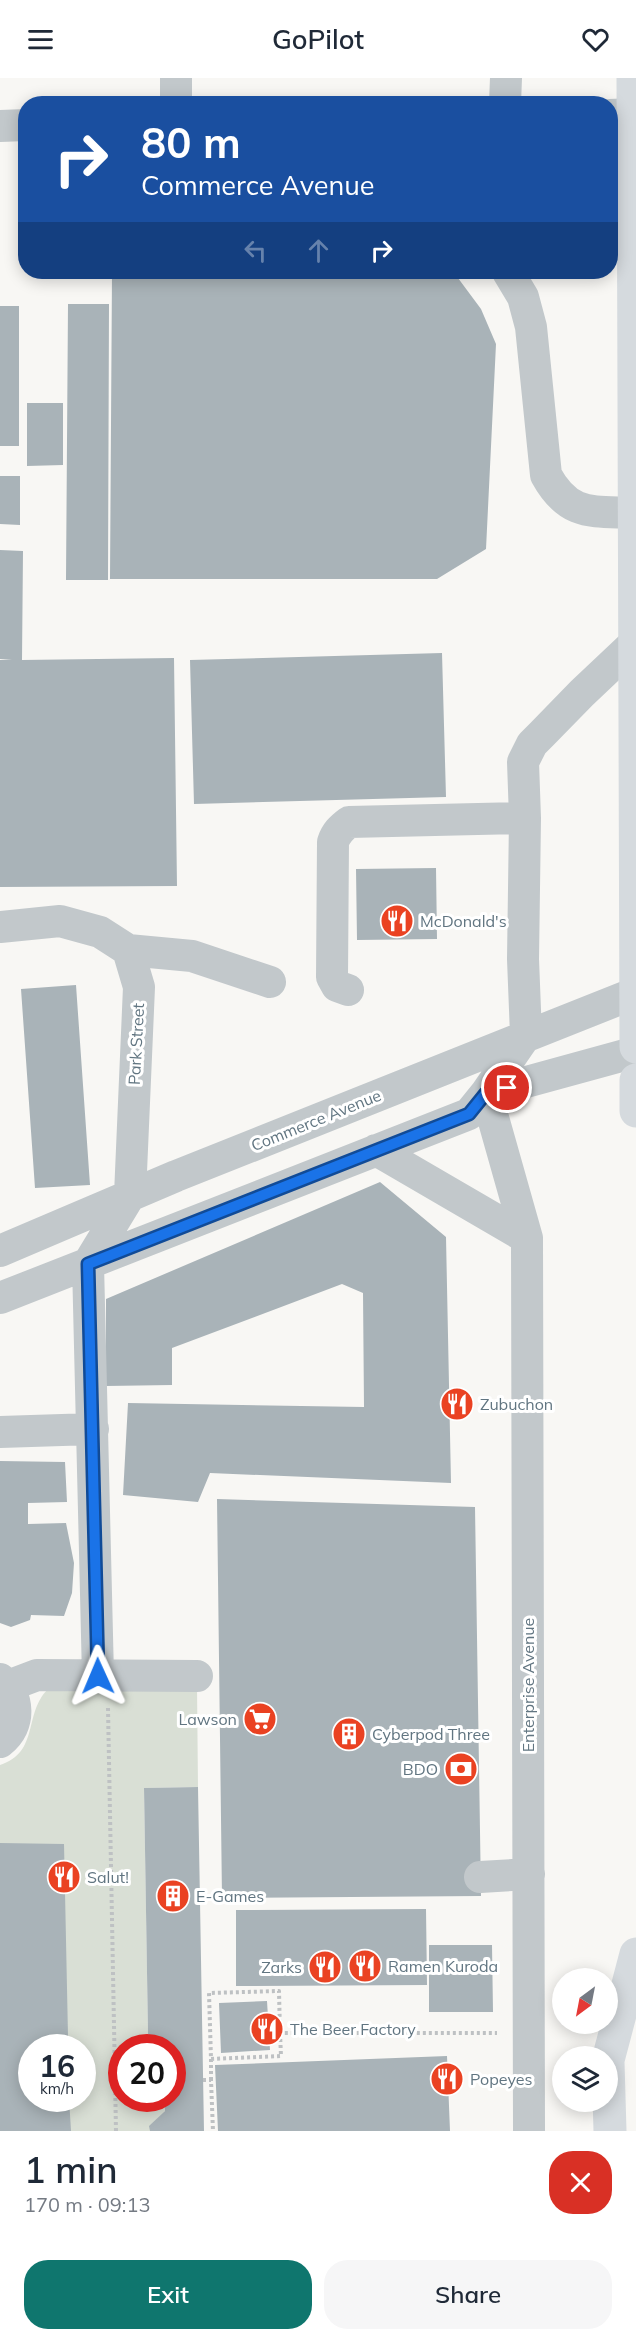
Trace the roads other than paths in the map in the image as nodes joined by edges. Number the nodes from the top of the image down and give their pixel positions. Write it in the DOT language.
graph roads {
  1 [pos="176,78"];
  2 [pos="506,78"];
  3 [pos="633,78"];
  4 [pos="176,96"];
  5 [pos="505,96"];
  6 [pos="622,115"];
  7 [pos="18,125"];
  8 [pos="0,126"];
  9 [pos="512,279"];
  10 [pos="634,513"];
  11 [pos="635,643"];
  12 [pos="525,818"];
  13 [pos="0,927"];
  14 [pos="128,950"];
  15 [pos="270,982"];
  16 [pos="348,990"];
  17 [pos="634,993"];
  18 [pos="526,1035"];
  19 [pos="636,1047"];
  20 [pos="636,1052"];
  21 [pos="636,1080"];
  22 [pos="486,1093"];
  23 [pos="636,1111"];
  24 [pos="376,1150"];
  25 [pos="130,1195"];
  26 [pos="527,1238"];
  27 [pos="0,1251"];
  28 [pos="88,1264"];
  29 [pos="0,1298"];
  30 [pos="93,1429"];
  31 [pos="0,1432"];
  32 [pos="98,1676"];
  33 [pos="197,1676"];
  34 [pos="4,1682"];
  35 [pos="0,1742"];
  36 [pos="529,1874"];
  37 [pos="480,1876"];
  38 [pos="636,1954"];
  39 [pos="612,2046"];
  40 [pos="609,2112"];
  41 [pos="529,2131"];
  42 [pos="609,2131"];
  1 -- 4 [label="street"];
  2 -- 5 [label="street"];
  3 -- 6 [label="main road"];
  6 -- 10 [label="main road"];
  7 -- 8 [label="street"];
  9 -- 10 [label="street"];
  10 -- 11 [label="main road"];
  11 -- 12 [label="street"];
  11 -- 17 [label="main road"];
  12 -- 16 [label="street"];
  12 -- 18 [label="street"];
  13 -- 14 [label="street"];
  14 -- 15 [label="street"];
  14 -- 25 [label="street, Park Street"];
  17 -- 18 [label="street, Commerce Avenue"];
  17 -- 19 [label="main road"];
  18 -- 22 [label="street"];
  18 -- 25 [label="street, Commerce Avenue"];
  20 -- 22 [label="street"];
  21 -- 23 [label="main road"];
  22 -- 24 [label="street"];
  22 -- 26 [label="street, Enterprise Avenue"];
  24 -- 26 [label="street"];
  24 -- 28 [label="street"];
  25 -- 27 [label="street, Commerce Avenue"];
  25 -- 28 [label="street, Park Street"];
  26 -- 36 [label="street, Enterprise Avenue"];
  28 -- 29 [label="street"];
  28 -- 30 [label="street"];
  30 -- 31 [label="street"];
  30 -- 32 [label="street"];
  32 -- 33 [label="street"];
  32 -- 34 [label="street"];
  34 -- 35 [label="street"];
  36 -- 37 [label="street"];
  36 -- 41 [label="street, Enterprise Avenue"];
  38 -- 39 [label="main road"];
  40 -- 42 [label="main road"];
}
